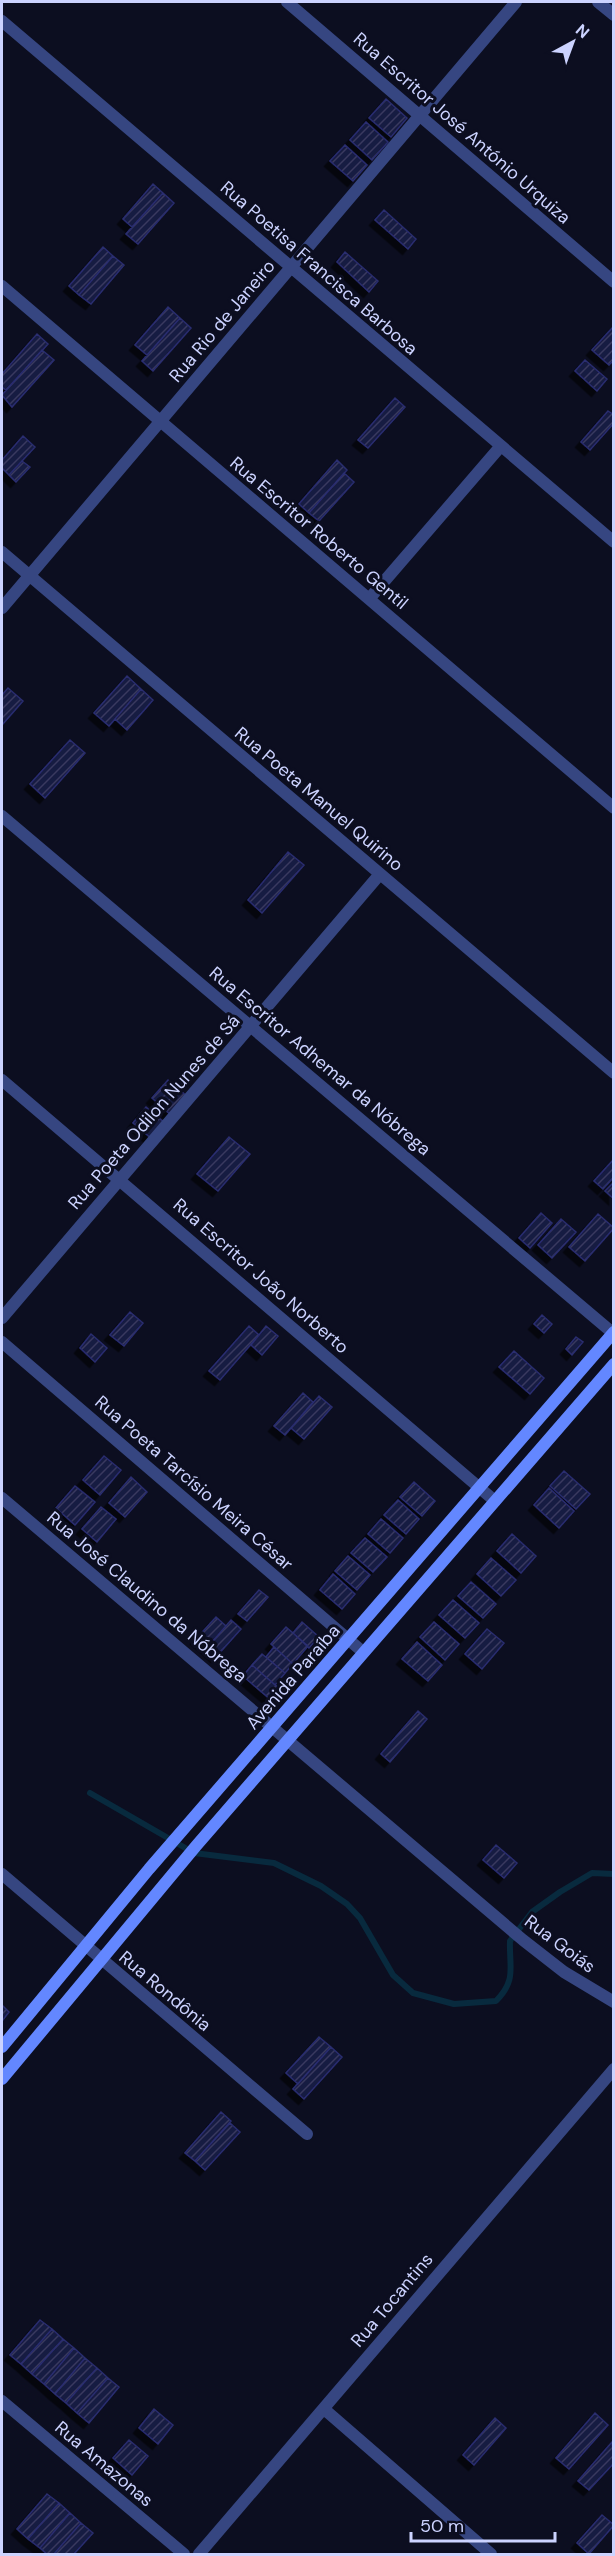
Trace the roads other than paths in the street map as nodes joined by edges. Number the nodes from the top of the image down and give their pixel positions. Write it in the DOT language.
graph roads {
  1 [pos="287,2"];
  2 [pos="516,2"];
  3 [pos="598,2"];
  4 [pos="614,15"];
  5 [pos="2,21"];
  6 [pos="418,115"];
  7 [pos="291,266"];
  8 [pos="614,282"];
  9 [pos="2,286"];
  10 [pos="160,421"];
  11 [pos="500,447"];
  12 [pos="614,542"];
  13 [pos="2,552"];
  14 [pos="29,576"];
  15 [pos="369,599"];
  16 [pos="2,608"];
  17 [pos="614,808"];
  18 [pos="2,816"];
  19 [pos="380,874"];
  20 [pos="251,1026"];
  21 [pos="614,1073"];
  22 [pos="2,1080"];
  23 [pos="120,1179"];
  24 [pos="2,1318"];
  25 [pos="613,1333"];
  26 [pos="2,1342"];
  27 [pos="614,1364"];
  28 [pos="480,1488"];
  29 [pos="2,1497"];
  30 [pos="495,1501"];
  31 [pos="350,1640"];
  32 [pos="363,1652"];
  33 [pos="273,1727"];
  34 [pos="288,1739"];
  35 [pos="2,1874"];
  36 [pos="488,1910"];
  37 [pos="86,1948"];
  38 [pos="102,1962"];
  39 [pos="614,2001"];
  40 [pos="2,2047"];
  41 [pos="614,2069"];
  42 [pos="2,2079"];
  43 [pos="307,2134"];
  44 [pos="2,2401"];
  45 [pos="324,2409"];
  46 [pos="184,2554"];
  47 [pos="200,2554"];
  48 [pos="490,2554"];
  1 -- 6 [label="street, Rua Escritor José António Urquiza"];
  2 -- 6 [label="street, Rua Rio de Janeiro"];
  3 -- 4 [label="street"];
  5 -- 7 [label="street, Rua Poetisa Francisca Barbosa"];
  6 -- 7 [label="street, Rua Rio de Janeiro"];
  6 -- 8 [label="street, Rua Escritor José António Urquiza"];
  7 -- 10 [label="street, Rua Rio de Janeiro"];
  7 -- 11 [label="street, Rua Poetisa Francisca Barbosa"];
  9 -- 10 [label="street, Rua Escritor Roberto Gentil"];
  10 -- 14 [label="street, Rua Rio de Janeiro"];
  10 -- 15 [label="street, Rua Escritor Roberto Gentil"];
  11 -- 12 [label="street, Rua Poetisa Francisca Barbosa"];
  11 -- 15 [label="street"];
  13 -- 14 [label="street, Rua Poeta Manuel Quirino"];
  14 -- 16 [label="street, Rua Rio de Janeiro"];
  14 -- 19 [label="street, Rua Poeta Manuel Quirino"];
  15 -- 17 [label="street, Rua Escritor Roberto Gentil"];
  18 -- 20 [label="street, Rua Escritor Adhemar da Nóbrega"];
  19 -- 20 [label="street, Rua Poeta Odilon Nunes de Sá"];
  19 -- 21 [label="street, Rua Poeta Manuel Quirino"];
  20 -- 23 [label="street, Rua Poeta Odilon Nunes de Sá"];
  20 -- 25 [label="street, Rua Escritor Adhemar da Nóbrega"];
  22 -- 23 [label="street, Rua Escritor João Norberto"];
  23 -- 24 [label="street, Rua Poeta Odilon Nunes de Sá"];
  23 -- 28 [label="street, Rua Escritor João Norberto"];
  25 -- 28 [label="street, Avenida Paraíba"];
  26 -- 31 [label="street, Rua Poeta Tarcísio Meira César"];
  27 -- 30 [label="street, Avenida Paraíba"];
  28 -- 30 [label="street, Rua Escritor João Norberto"];
  28 -- 31 [label="street, Avenida Paraíba"];
  29 -- 33 [label="street, Rua José Claudino da Nóbrega"];
  30 -- 32 [label="street, Avenida Paraíba"];
  31 -- 32 [label="street, Rua Poeta Tarcísio Meira César"];
  31 -- 33 [label="street, Avenida Paraíba"];
  32 -- 34 [label="street, Avenida Paraíba"];
  33 -- 34 [label="street, Rua José Claudino da Nóbrega"];
  33 -- 37 [label="street, Avenida Paraíba"];
  34 -- 36 [label="street, Rua José Claudino da Nóbrega"];
  34 -- 38 [label="street, Avenida Paraíba"];
  35 -- 37 [label="street, Rua Rondônia"];
  36 -- 39 [label="street, Rua Goiás"];
  37 -- 38 [label="street, Rua Rondônia"];
  37 -- 40 [label="street, Avenida Paraíba"];
  38 -- 42 [label="street, Avenida Paraíba"];
  38 -- 43 [label="street, Rua Rondônia"];
  41 -- 45 [label="street, Rua Tocantins"];
  44 -- 46 [label="street, Rua Amazonas"];
  45 -- 47 [label="street, Rua Tocantins"];
  45 -- 48 [label="street"];
}
